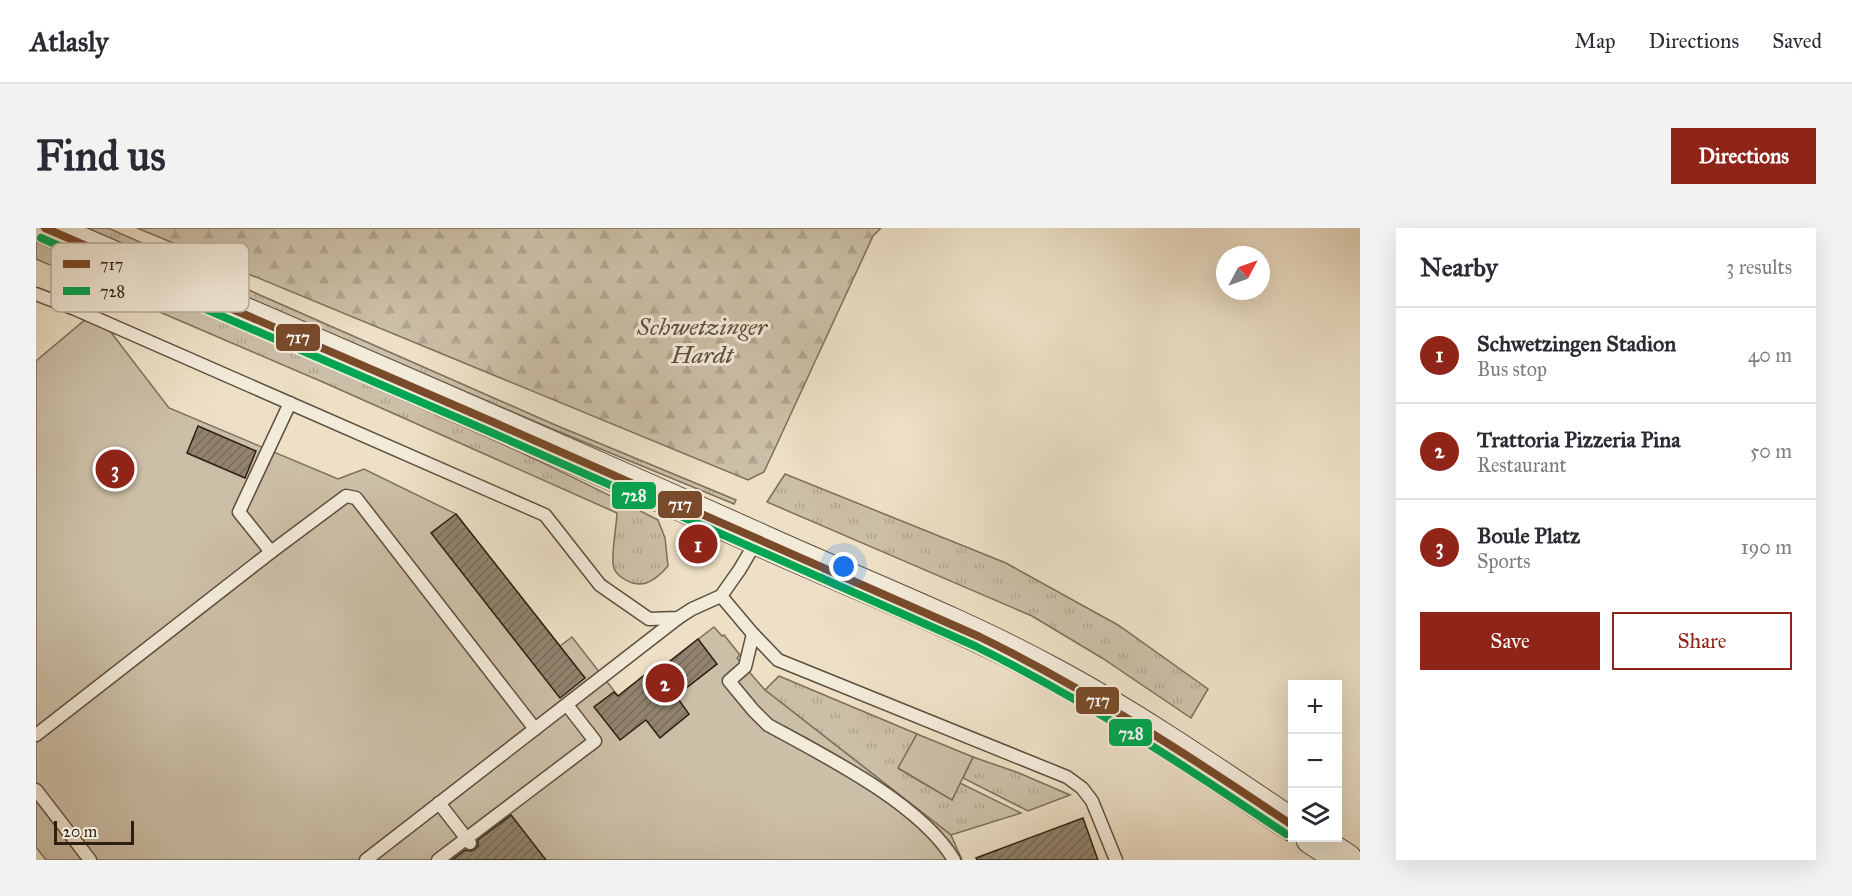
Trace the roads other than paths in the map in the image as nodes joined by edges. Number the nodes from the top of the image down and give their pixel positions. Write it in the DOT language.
graph roads {
  1 [pos="45,228"];
  2 [pos="80,243"];
  3 [pos="36,294"];
  4 [pos="51,300"];
  5 [pos="82,312"];
  6 [pos="240,312"];
  7 [pos="290,404"];
  8 [pos="758,539"];
  9 [pos="271,552"];
  10 [pos="721,596"];
  11 [pos="678,618"];
  12 [pos="753,634"];
  13 [pos="567,705"];
  14 [pos="535,729"];
  15 [pos="36,735"];
  16 [pos="36,790"];
  17 [pos="439,803"];
  18 [pos="1288,822"];
  19 [pos="468,841"];
  20 [pos="1319,842"];
  21 [pos="90,860"];
  22 [pos="366,860"];
  23 [pos="438,860"];
  24 [pos="954,860"];
  25 [pos="1116,860"];
  26 [pos="1346,860"];
  1 -- 2 [label="street"];
  3 -- 4 [label="lane"];
  5 -- 7 [label="lane"];
  6 -- 8 [label="street"];
  7 -- 9 [label="lane"];
  7 -- 11 [label="lane"];
  8 -- 10 [label="lane"];
  8 -- 18 [label="street"];
  9 -- 14 [label="lane"];
  9 -- 15 [label="lane"];
  10 -- 11 [label="lane"];
  10 -- 12 [label="lane"];
  11 -- 13 [label="lane"];
  12 -- 24 [label="lane"];
  12 -- 25 [label="lane"];
  13 -- 14 [label="lane"];
  13 -- 19 [label="lane"];
  14 -- 17 [label="lane"];
  16 -- 21 [label="lane"];
  17 -- 19 [label="lane"];
  17 -- 22 [label="lane"];
  19 -- 23 [label="lane"];
  20 -- 26 [label="street"];
}
